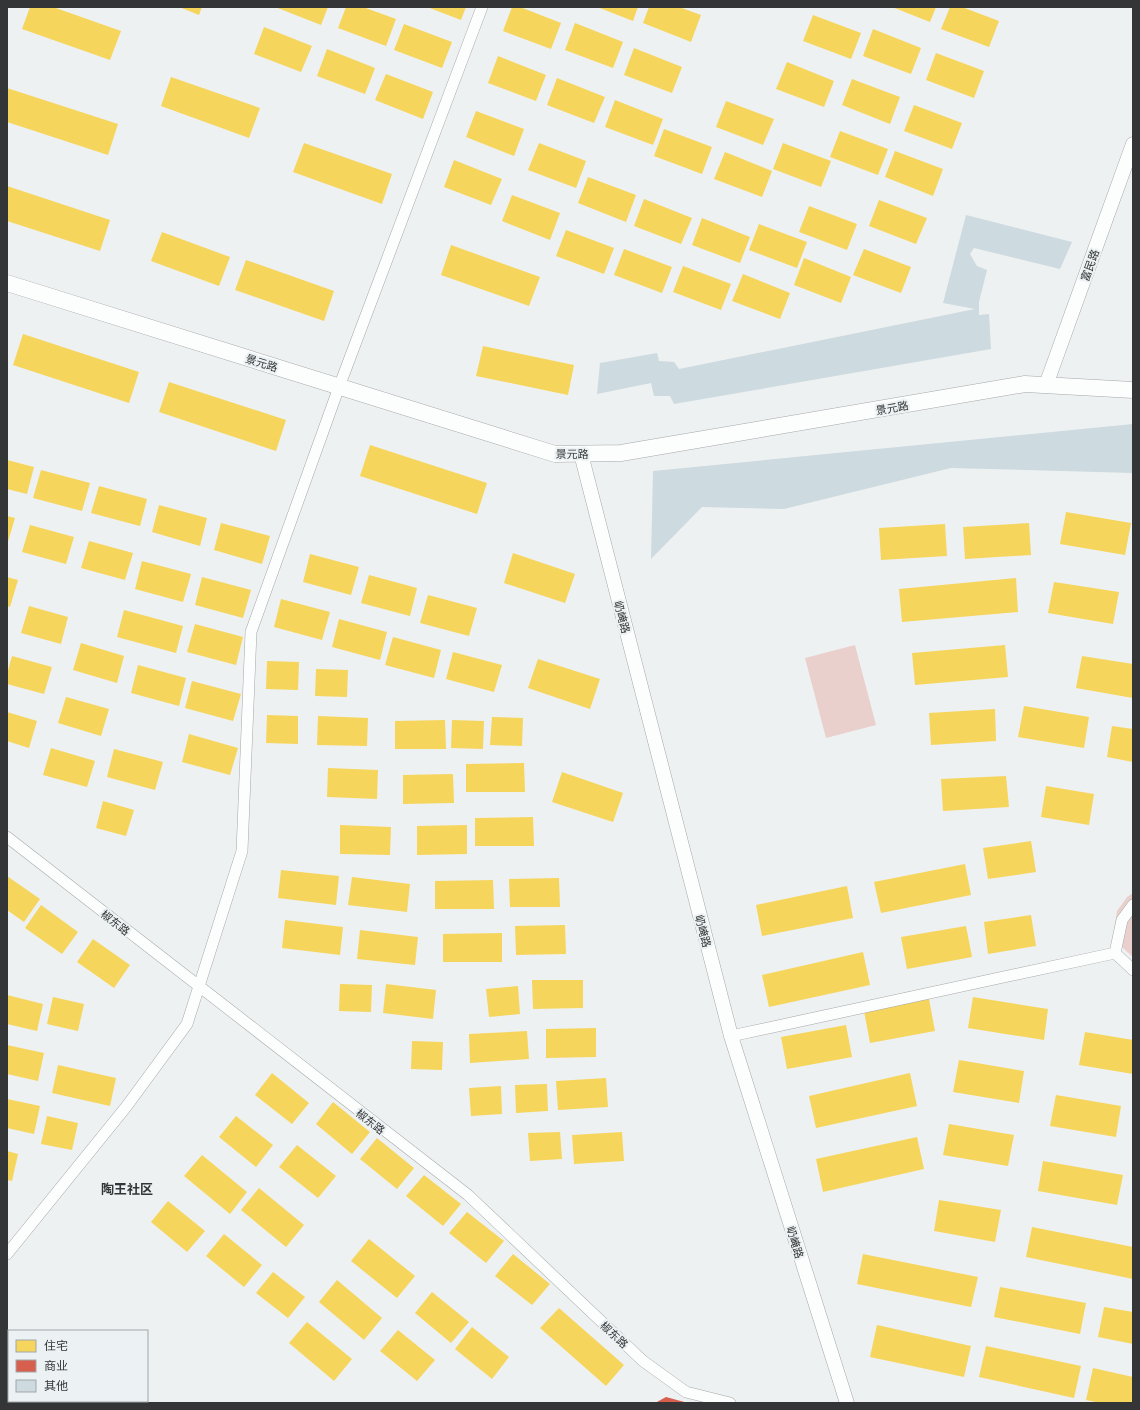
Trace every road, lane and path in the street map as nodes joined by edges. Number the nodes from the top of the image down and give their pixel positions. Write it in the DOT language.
graph roads {
  1 [pos="482,7"];
  2 [pos="1133,144"];
  3 [pos="7,283"];
  4 [pos="1046,386"];
  5 [pos="339,387"];
  6 [pos="1133,390"];
  7 [pos="581,454"];
  8 [pos="7,837"];
  9 [pos="1133,905"];
  10 [pos="1115,953"];
  11 [pos="1133,970"];
  12 [pos="199,987"];
  13 [pos="731,1036"];
  14 [pos="7,1254"];
  15 [pos="844,1402"];
  16 [pos="730,1403"];
  1 -- 5 [label="street"];
  2 -- 4 [label="street, 富民路"];
  3 -- 5 [label="main road, 景元路"];
  4 -- 6 [label="main road, 景元路"];
  4 -- 7 [label="main road, 景元路"];
  5 -- 7 [label="main road, 景元路"];
  5 -- 12 [label="street"];
  7 -- 13 [label="street, 屷崦路"];
  8 -- 12 [label="street, 椒东路"];
  9 -- 10 [label="street"];
  10 -- 11 [label="street"];
  10 -- 13 [label="street"];
  12 -- 14 [label="street"];
  12 -- 16 [label="street, 椒东路"];
  13 -- 15 [label="street, 屷崦路"];
}
